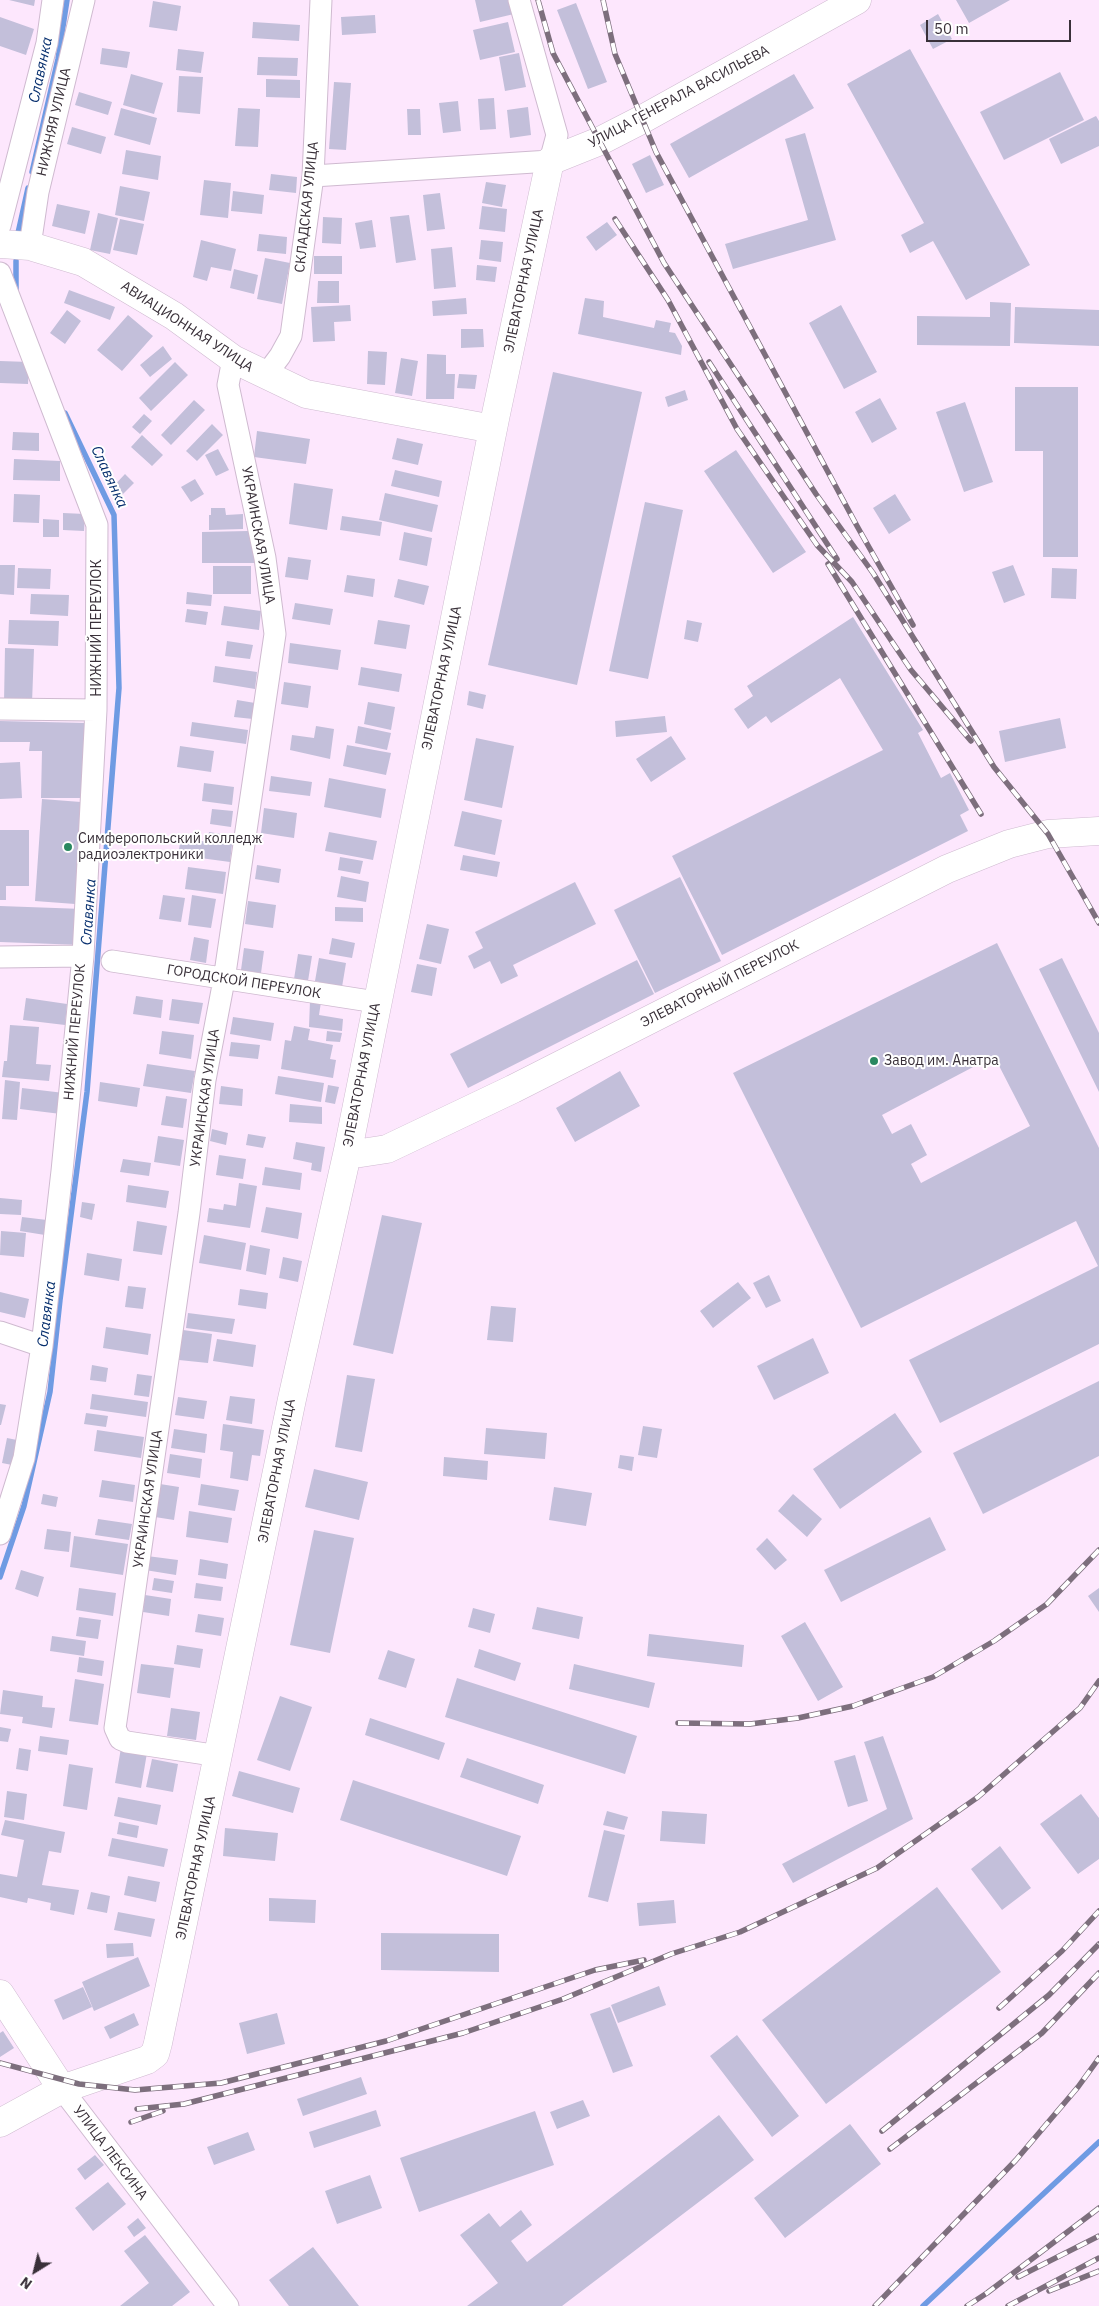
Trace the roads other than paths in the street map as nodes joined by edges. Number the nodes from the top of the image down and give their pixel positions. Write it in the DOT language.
graph roads {
  1 [pos="53,0"];
  2 [pos="84,0"];
  3 [pos="321,0"];
  4 [pos="519,0"];
  5 [pos="857,0"];
  6 [pos="550,161"];
  7 [pos="313,176"];
  8 [pos="0,226"];
  9 [pos="0,244"];
  10 [pos="30,246"];
  11 [pos="0,273"];
  12 [pos="232,359"];
  13 [pos="265,376"];
  14 [pos="493,429"];
  15 [pos="0,709"];
  16 [pos="96,710"];
  17 [pos="1099,832"];
  18 [pos="82,956"];
  19 [pos="0,957"];
  20 [pos="112,961"];
  21 [pos="224,980"];
  22 [pos="376,1002"];
  23 [pos="348,1150"];
  24 [pos="0,1332"];
  25 [pos="42,1346"];
  26 [pos="0,1534"];
  27 [pos="220,1756"];
  28 [pos="0,1994"];
  29 [pos="62,2089"];
  30 [pos="0,2123"];
  31 [pos="228,2306"];
  1 -- 8 [label="street, НИЖНЯЯ УЛИЦА"];
  2 -- 10 [label="street, НИЖНЯЯ УЛИЦА"];
  3 -- 7 [label="street, СКЛАДСКАЯ УЛИЦА"];
  4 -- 6 [label="street, ЭЛЕВАТОРНАЯ УЛИЦА"];
  5 -- 6 [label="main road, УЛИЦА ГЕНЕРАЛА ВАСИЛЬЕВА"];
  6 -- 7 [label="street, УЛИЦА ГЕНЕРАЛА ВАСИЛЬЕВА"];
  6 -- 14 [label="main road, ЭЛЕВАТОРНАЯ УЛИЦА"];
  7 -- 13 [label="street, СКЛАДСКАЯ УЛИЦА"];
  9 -- 10 [label="main road, АВИАЦИОННАЯ УЛИЦА"];
  10 -- 12 [label="main road, АВИАЦИОННАЯ УЛИЦА"];
  11 -- 16 [label="street, НИЖНИЙ ПЕРЕУЛОК"];
  12 -- 13 [label="main road, АВИАЦИОННАЯ УЛИЦА"];
  12 -- 21 [label="street, УКРАИНСКАЯ УЛИЦА"];
  13 -- 14 [label="main road, АВИАЦИОННАЯ УЛИЦА"];
  14 -- 22 [label="main road, ЭЛЕВАТОРНАЯ УЛИЦА"];
  15 -- 16 [label="street"];
  16 -- 18 [label="street, НИЖНИЙ ПЕРЕУЛОК"];
  17 -- 23 [label="main road, ЭЛЕВАТОРНЫЙ ПЕРЕУЛОК"];
  18 -- 19 [label="street"];
  18 -- 25 [label="street, НИЖНИЙ ПЕРЕУЛОК"];
  20 -- 21 [label="street, ГОРОДСКОЙ ПЕРЕУЛОК"];
  21 -- 22 [label="street, ГОРОДСКОЙ ПЕРЕУЛОК"];
  21 -- 27 [label="street, УКРАИНСКАЯ УЛИЦА"];
  22 -- 23 [label="main road, ЭЛЕВАТОРНАЯ УЛИЦА"];
  23 -- 27 [label="main road, ЭЛЕВАТОРНАЯ УЛИЦА"];
  24 -- 25 [label="street"];
  25 -- 26 [label="street, НИЖНИЙ ПЕРЕУЛОК"];
  27 -- 29 [label="main road, ЭЛЕВАТОРНАЯ УЛИЦА"];
  28 -- 29 [label="main road, УЛИЦА ЛЕКСИНА"];
  29 -- 30 [label="main road"];
  29 -- 31 [label="street, УЛИЦА ЛЕКСИНА"];
}
